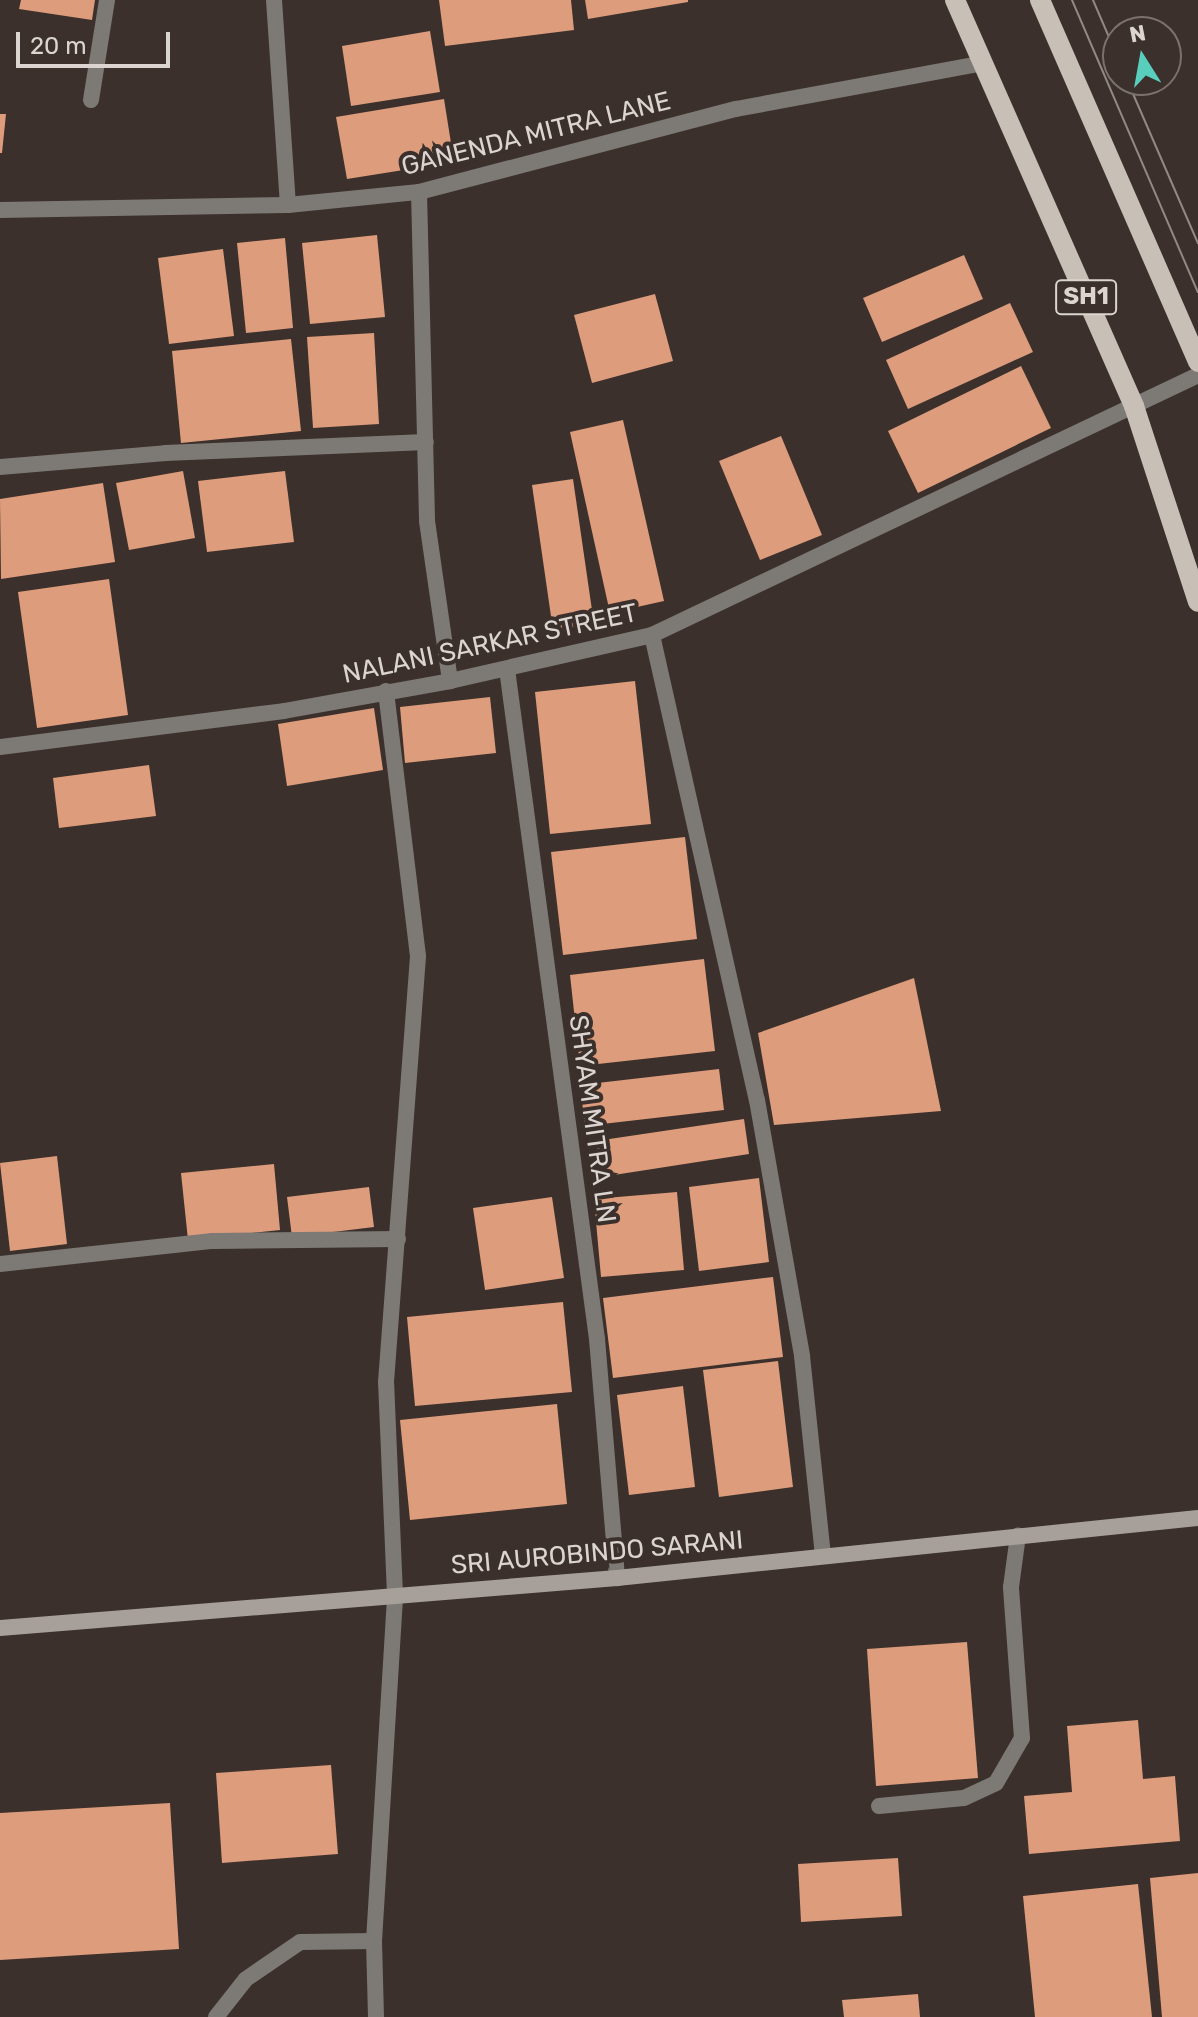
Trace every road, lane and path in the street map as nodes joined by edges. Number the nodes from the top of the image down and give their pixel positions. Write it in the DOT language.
graph roads {
  1 [pos="107,0"];
  2 [pos="274,0"];
  3 [pos="955,0"];
  4 [pos="1040,0"];
  5 [pos="983,63"];
  6 [pos="91,100"];
  7 [pos="419,192"];
  8 [pos="288,205"];
  9 [pos="0,210"];
  10 [pos="1198,362"];
  11 [pos="1198,375"];
  12 [pos="1134,406"];
  13 [pos="426,442"];
  14 [pos="0,467"];
  15 [pos="1198,602"];
  16 [pos="652,635"];
  17 [pos="507,669"];
  18 [pos="450,681"];
  19 [pos="386,691"];
  20 [pos="0,747"];
  21 [pos="398,1239"];
  22 [pos="0,1264"];
  23 [pos="1198,1518"];
  24 [pos="1018,1535"];
  25 [pos="823,1555"];
  26 [pos="617,1578"];
  27 [pos="395,1595"];
  28 [pos="0,1628"];
  29 [pos="879,1806"];
  30 [pos="374,1941"];
  31 [pos="216,2017"];
  32 [pos="376,2017"];
  1 -- 6 [label="street"];
  2 -- 8 [label="street"];
  3 -- 5 [label="main road, SH1"];
  4 -- 10 [label="main road"];
  5 -- 7 [label="street, GANENDA MITRA LANE"];
  5 -- 12 [label="main road, SH1"];
  7 -- 8 [label="street, GANENDA MITRA LANE"];
  7 -- 13 [label="street"];
  8 -- 9 [label="street, GANENDA MITRA LANE"];
  11 -- 12 [label="street, NALANI SARKAR STREET"];
  12 -- 15 [label="main road, SH1"];
  12 -- 16 [label="street, NALANI SARKAR STREET"];
  13 -- 14 [label="street"];
  13 -- 18 [label="street"];
  16 -- 17 [label="street, NALANI SARKAR STREET"];
  16 -- 25 [label="street"];
  17 -- 18 [label="street, NALANI SARKAR STREET"];
  17 -- 26 [label="street, SHYAM MITRA LN"];
  18 -- 19 [label="street, NALANI SARKAR STREET"];
  19 -- 20 [label="street, NALANI SARKAR STREET"];
  19 -- 21 [label="street"];
  21 -- 22 [label="street"];
  21 -- 27 [label="street"];
  23 -- 24 [label="main road, SRI AUROBINDO SARANI"];
  24 -- 25 [label="main road, SRI AUROBINDO SARANI"];
  24 -- 29 [label="street"];
  25 -- 26 [label="main road, SRI AUROBINDO SARANI"];
  26 -- 27 [label="main road, SRI AUROBINDO SARANI"];
  27 -- 28 [label="main road, SRI AUROBINDO SARANI"];
  27 -- 30 [label="street"];
  30 -- 31 [label="street"];
  30 -- 32 [label="street"];
}
